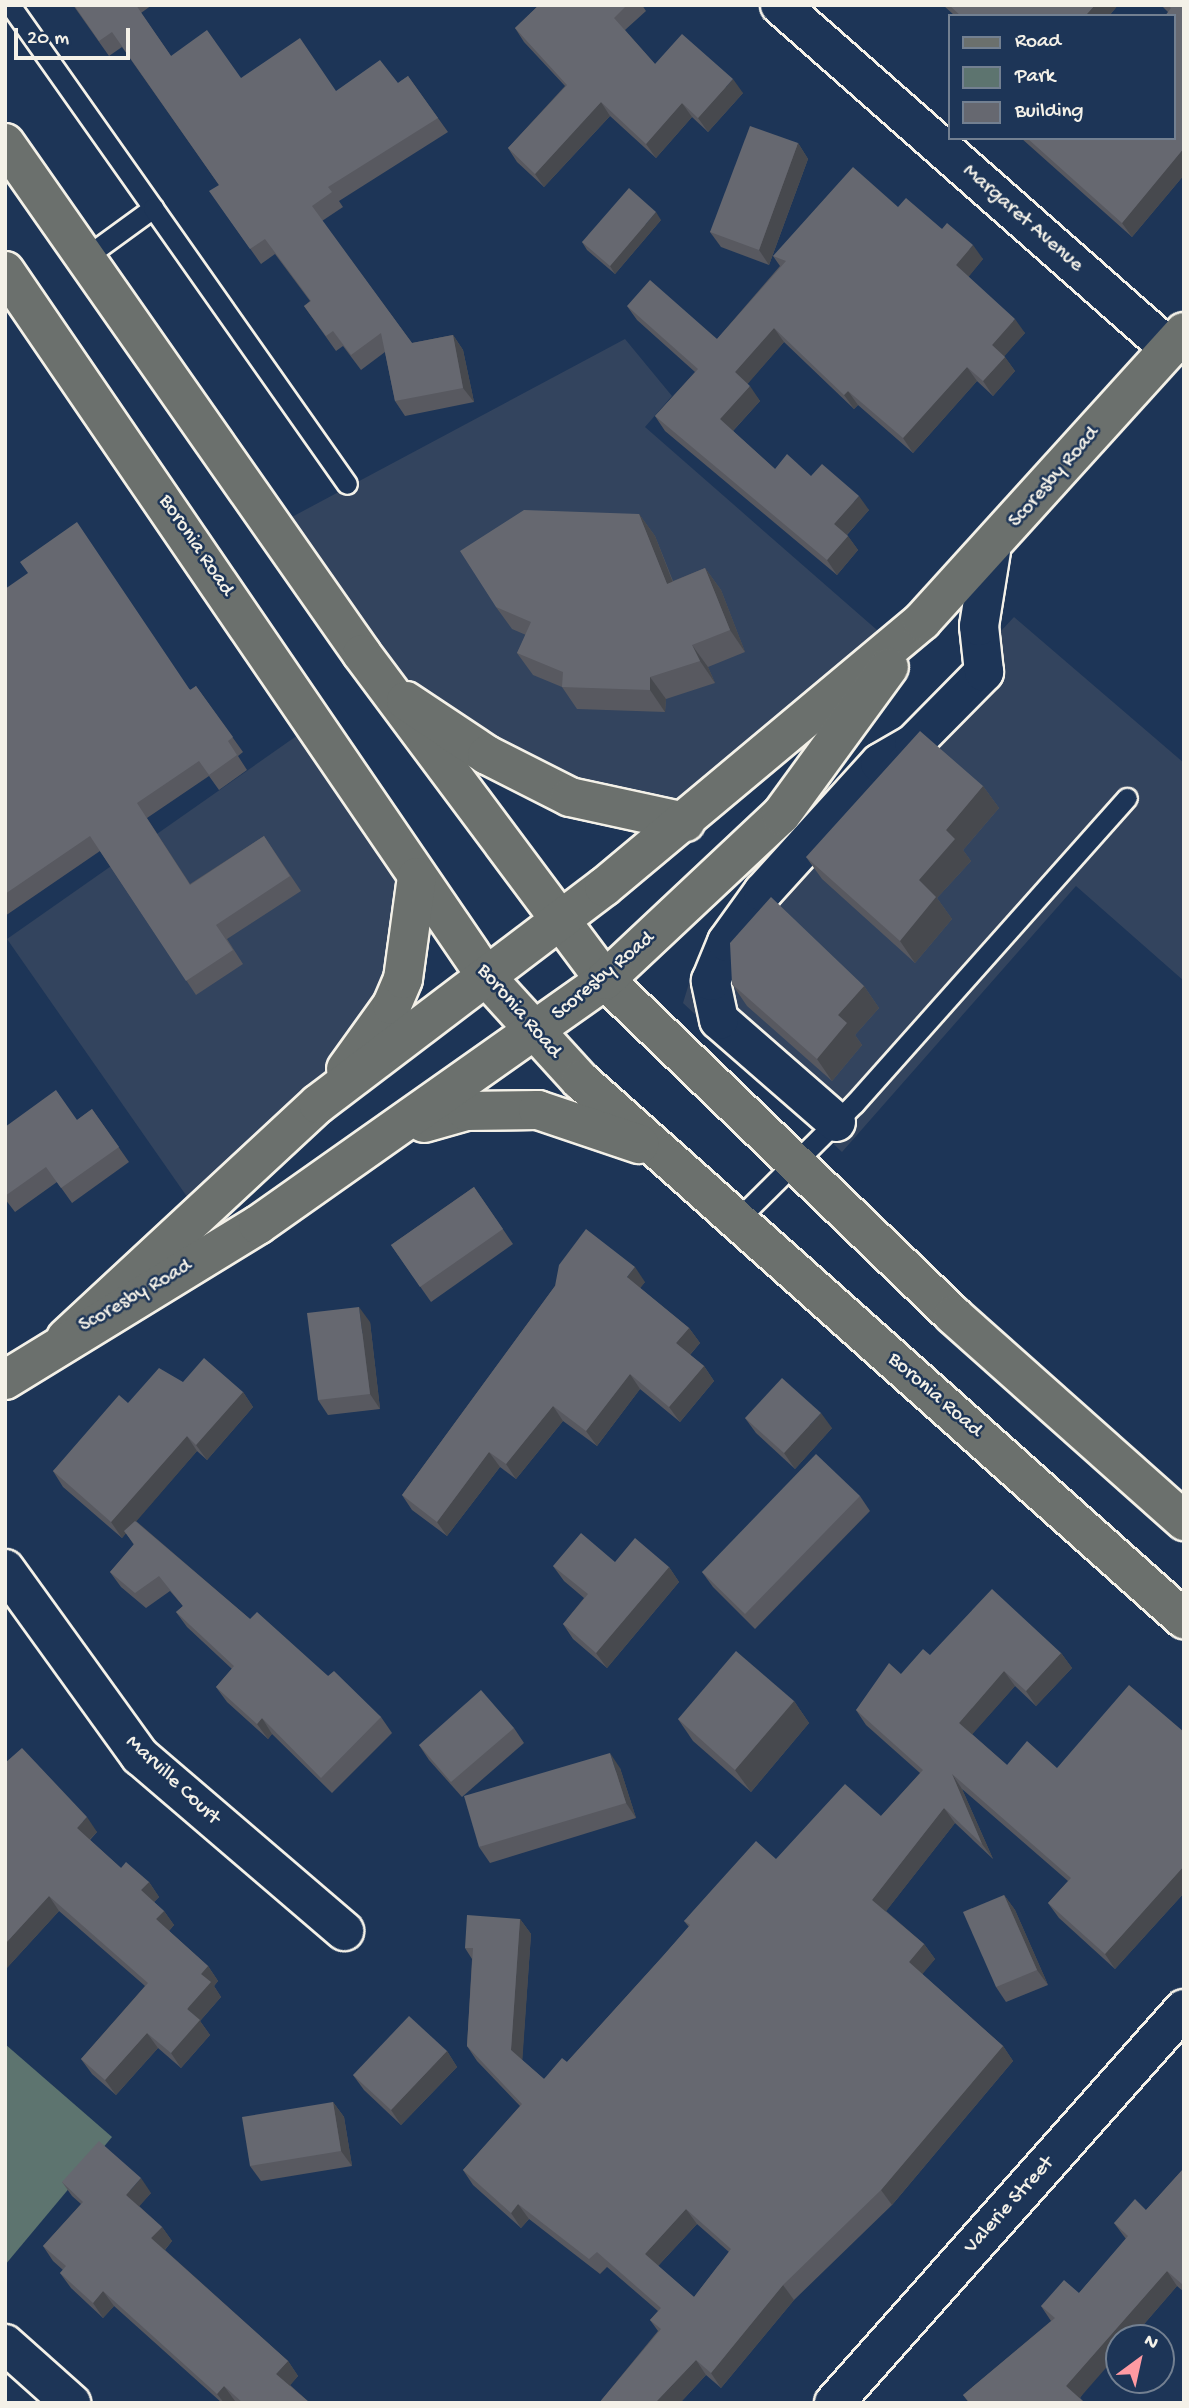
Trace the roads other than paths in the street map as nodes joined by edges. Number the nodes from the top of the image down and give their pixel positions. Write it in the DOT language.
graph roads {
  1 [pos="10,5"];
  2 [pos="780,5"];
  3 [pos="5,143"];
  4 [pos="153,208"];
  5 [pos="87,256"];
  6 [pos="5,271"];
  7 [pos="1177,340"];
  8 [pos="347,484"];
  9 [pos="991,551"];
  10 [pos="922,621"];
  11 [pos="387,688"];
  12 [pos="1127,799"];
  13 [pos="685,822"];
  14 [pos="417,877"];
  15 [pos="559,922"];
  16 [pos="488,979"];
  17 [pos="605,980"];
  18 [pos="536,1033"];
  19 [pos="318,1104"];
  20 [pos="836,1122"];
  21 [pos="396,1131"];
  22 [pos="658,1151"];
  23 [pos="793,1165"];
  24 [pos="735,1222"];
  25 [pos="66,1338"];
  26 [pos="5,1380"];
  27 [pos="1184,1521"];
  28 [pos="5,1569"];
  29 [pos="1184,1619"];
  30 [pos="344,1931"];
  31 [pos="1184,2009"];
  32 [pos="5,2344"];
  33 [pos="71,2403"];
  34 [pos="834,2403"];
  1 -- 4 [label="lane"];
  2 -- 7 [label="street, Margaret Avenue"];
  3 -- 5 [label="main road"];
  4 -- 5 [label="lane"];
  4 -- 8 [label="lane"];
  5 -- 11 [label="main road"];
  6 -- 14 [label="main road, Boronia Road"];
  7 -- 9 [label="main road, Scoresby Road"];
  9 -- 10 [label="main road, Scoresby Road"];
  9 -- 20 [label="street"];
  10 -- 13 [label="main road, Scoresby Road"];
  10 -- 17 [label="main road, Scoresby Road"];
  11 -- 13 [label="main road"];
  11 -- 15 [label="main road"];
  12 -- 20 [label="lane"];
  13 -- 15 [label="main road, Scoresby Road"];
  14 -- 16 [label="main road, Boronia Road"];
  14 -- 19 [label="main road"];
  15 -- 16 [label="main road, Scoresby Road"];
  15 -- 17 [label="main road"];
  16 -- 18 [label="main road, Boronia Road"];
  16 -- 19 [label="main road, Scoresby Road"];
  17 -- 18 [label="main road, Scoresby Road"];
  17 -- 23 [label="main road"];
  18 -- 21 [label="main road, Scoresby Road"];
  18 -- 22 [label="main road, Boronia Road"];
  19 -- 25 [label="main road, Scoresby Road"];
  20 -- 23 [label="lane"];
  21 -- 22 [label="main road"];
  21 -- 25 [label="main road, Scoresby Road"];
  22 -- 24 [label="main road, Boronia Road"];
  23 -- 24 [label="lane"];
  23 -- 27 [label="main road"];
  24 -- 29 [label="main road, Boronia Road"];
  25 -- 26 [label="main road, Scoresby Road"];
  28 -- 30 [label="street, Marville Court"];
  31 -- 34 [label="street, Valerie Street"];
  32 -- 33 [label="street"];
}
